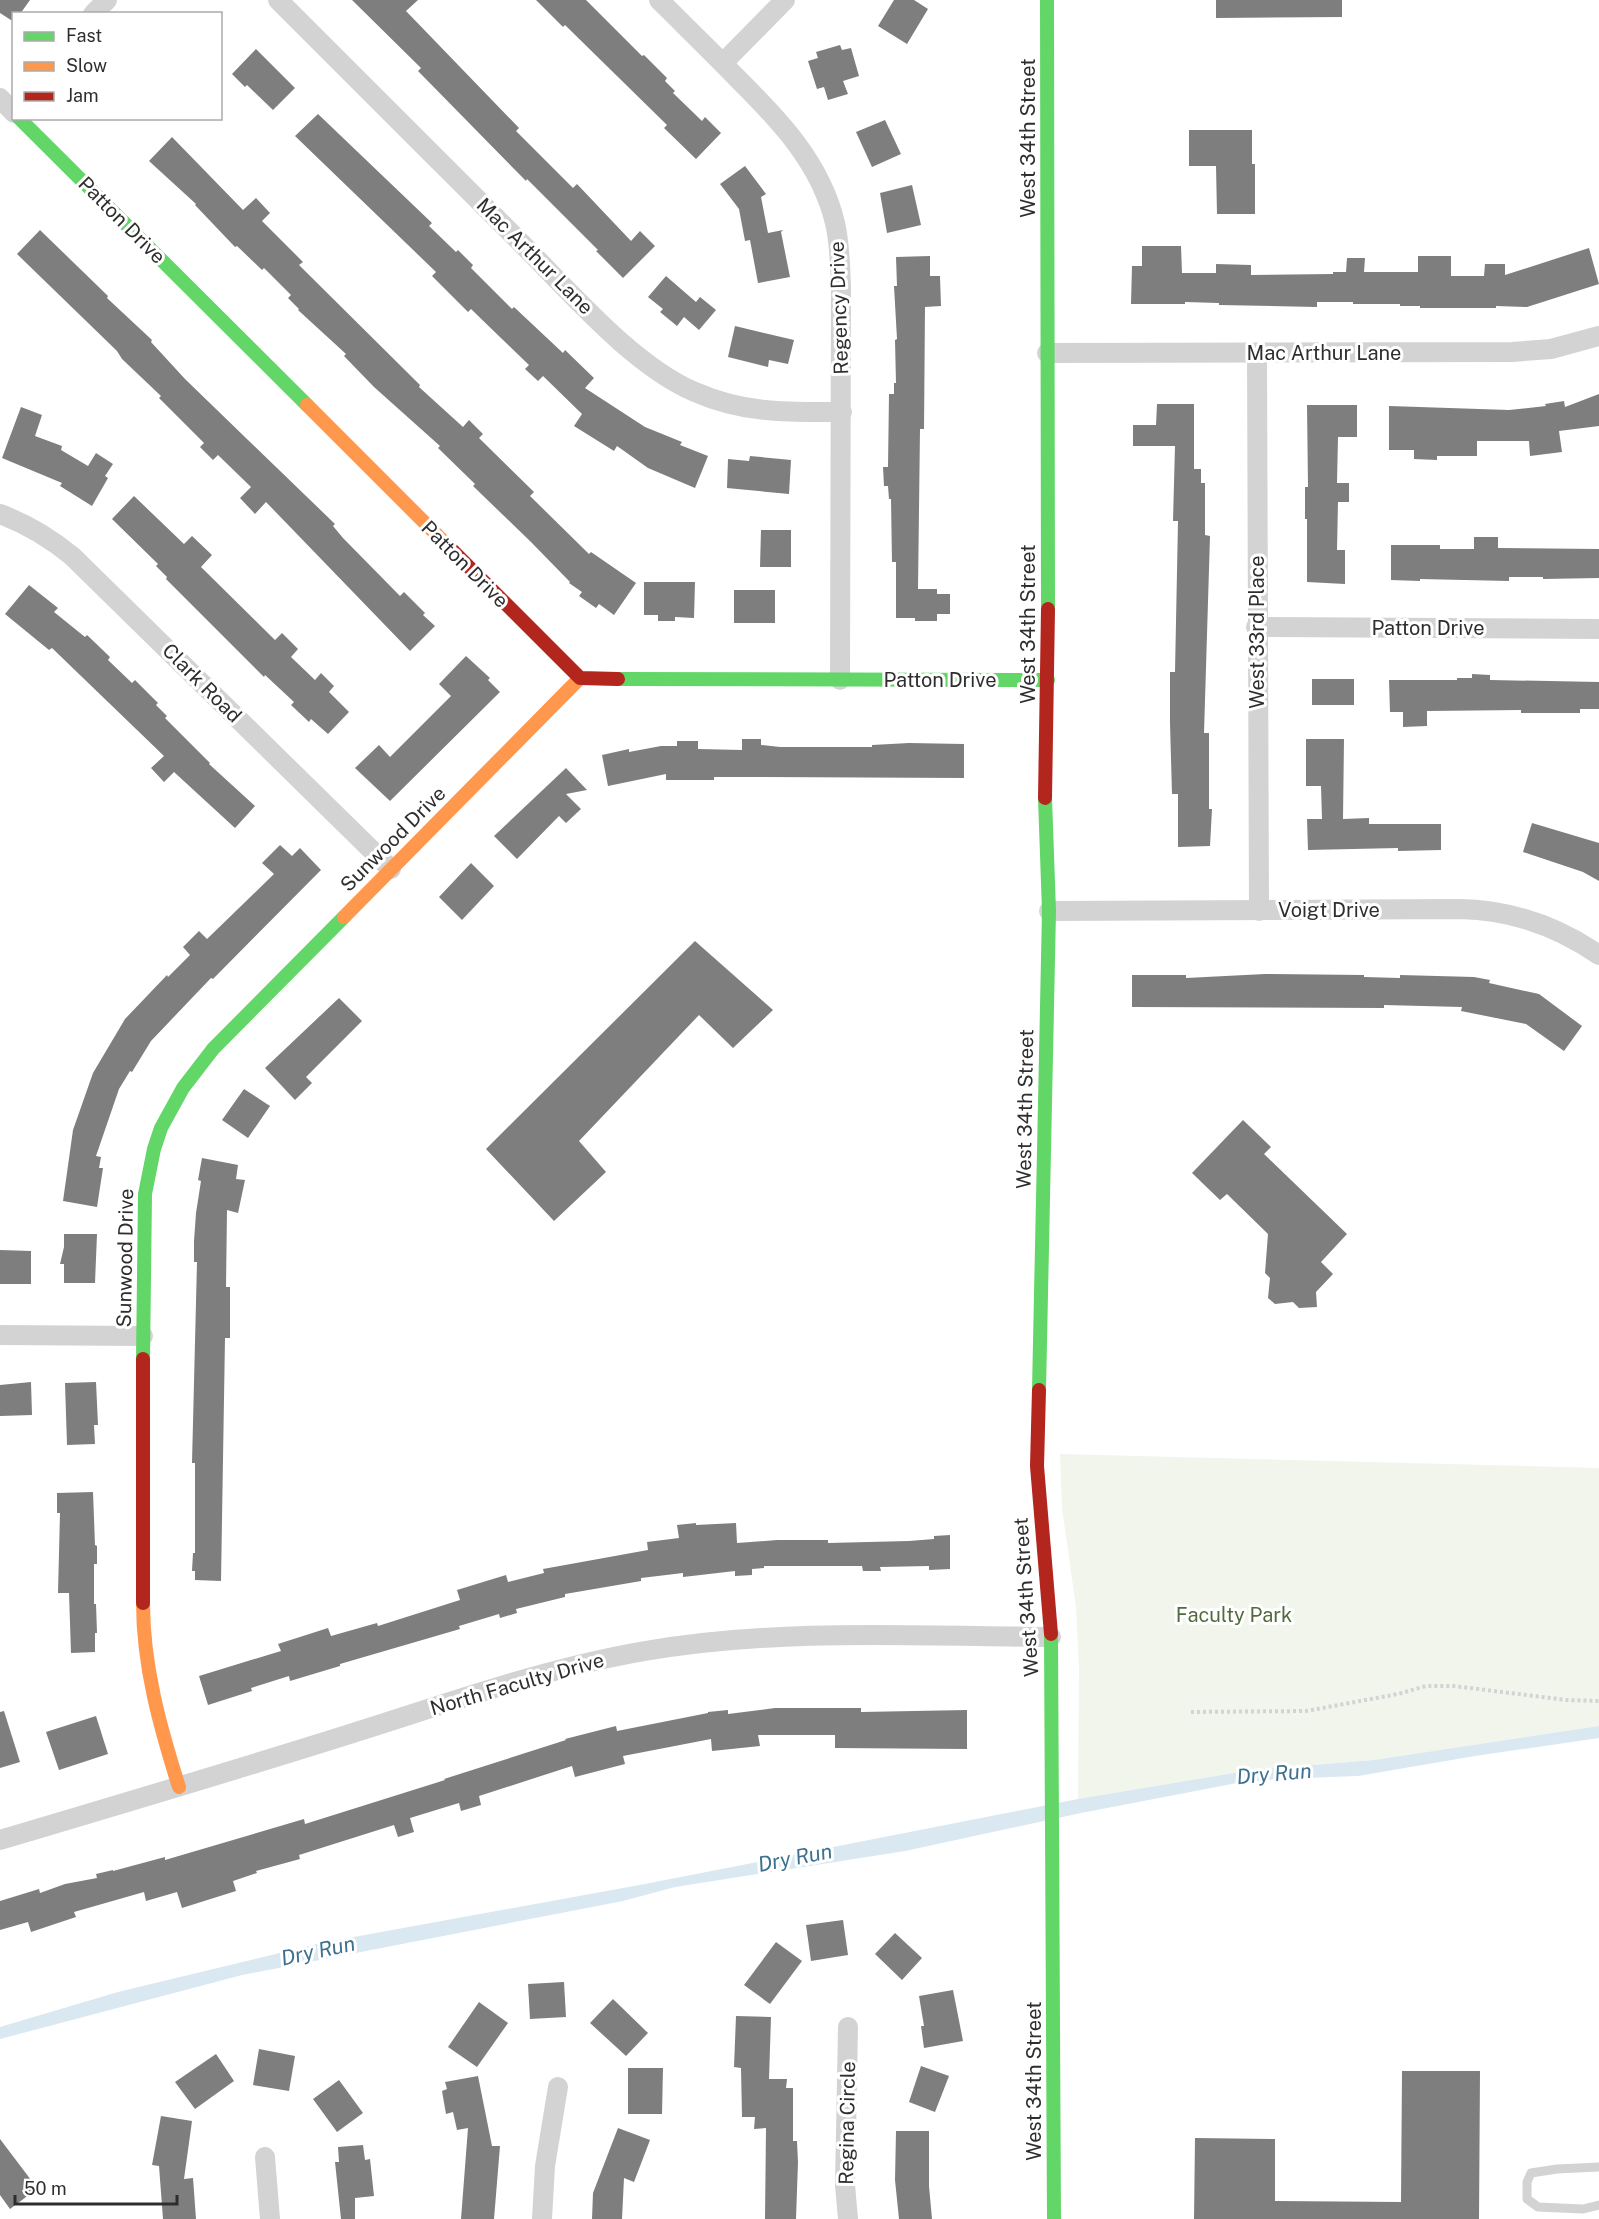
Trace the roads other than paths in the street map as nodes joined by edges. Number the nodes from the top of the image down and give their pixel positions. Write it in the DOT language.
graph roads {
  1 [pos="107,0"];
  2 [pos="278,0"];
  3 [pos="659,0"];
  4 [pos="785,0"];
  5 [pos="1047,0"];
  6 [pos="95,12"];
  7 [pos="723,63"];
  8 [pos="21,120"];
  9 [pos="1599,336"];
  10 [pos="1047,353"];
  11 [pos="1257,353"];
  12 [pos="842,412"];
  13 [pos="0,514"];
  14 [pos="1256,627"];
  15 [pos="1599,629"];
  16 [pos="580,678"];
  17 [pos="1048,680"];
  18 [pos="840,681"];
  19 [pos="391,869"];
  20 [pos="1259,910"];
  21 [pos="1049,911"];
  22 [pos="1599,955"];
  23 [pos="0,1335"];
  24 [pos="143,1336"];
  25 [pos="1051,1637"];
  26 [pos="179,1787"];
  27 [pos="0,1840"];
  28 [pos="848,2027"];
  29 [pos="558,2087"];
  30 [pos="265,2157"];
  31 [pos="1599,2168"];
  32 [pos="1599,2205"];
  33 [pos="270,2219"];
  34 [pos="542,2219"];
  35 [pos="848,2219"];
  36 [pos="1054,2219"];
  1 -- 6 [label="street"];
  2 -- 12 [label="street, Mac Arthur Lane"];
  3 -- 7 [label="street, Regency Drive"];
  4 -- 7 [label="street"];
  5 -- 10 [label="street, West 34th Street"];
  7 -- 12 [label="street, Regency Drive"];
  8 -- 16 [label="street, Patton Drive"];
  9 -- 11 [label="street, Mac Arthur Lane"];
  10 -- 11 [label="street, Mac Arthur Lane"];
  10 -- 17 [label="street, West 34th Street"];
  11 -- 14 [label="street, West 33rd Place"];
  12 -- 18 [label="street, Regency Drive"];
  13 -- 19 [label="street, Clark Road"];
  14 -- 15 [label="street, Patton Drive"];
  14 -- 20 [label="street, West 33rd Place"];
  16 -- 18 [label="street, Patton Drive"];
  16 -- 19 [label="street, Sunwood Drive"];
  17 -- 18 [label="street, Patton Drive"];
  17 -- 21 [label="street, West 34th Street"];
  19 -- 24 [label="street, Sunwood Drive"];
  20 -- 21 [label="street, Voigt Drive"];
  20 -- 22 [label="street, Voigt Drive"];
  21 -- 25 [label="street, West 34th Street"];
  23 -- 24 [label="street"];
  24 -- 26 [label="street, Sunwood Drive"];
  25 -- 26 [label="street, North Faculty Drive"];
  25 -- 36 [label="street, West 34th Street"];
  26 -- 27 [label="street, North Faculty Drive"];
  28 -- 35 [label="street, Regina Circle"];
  29 -- 34 [label="street"];
  30 -- 33 [label="street"];
  31 -- 32 [label="lane"];
}
